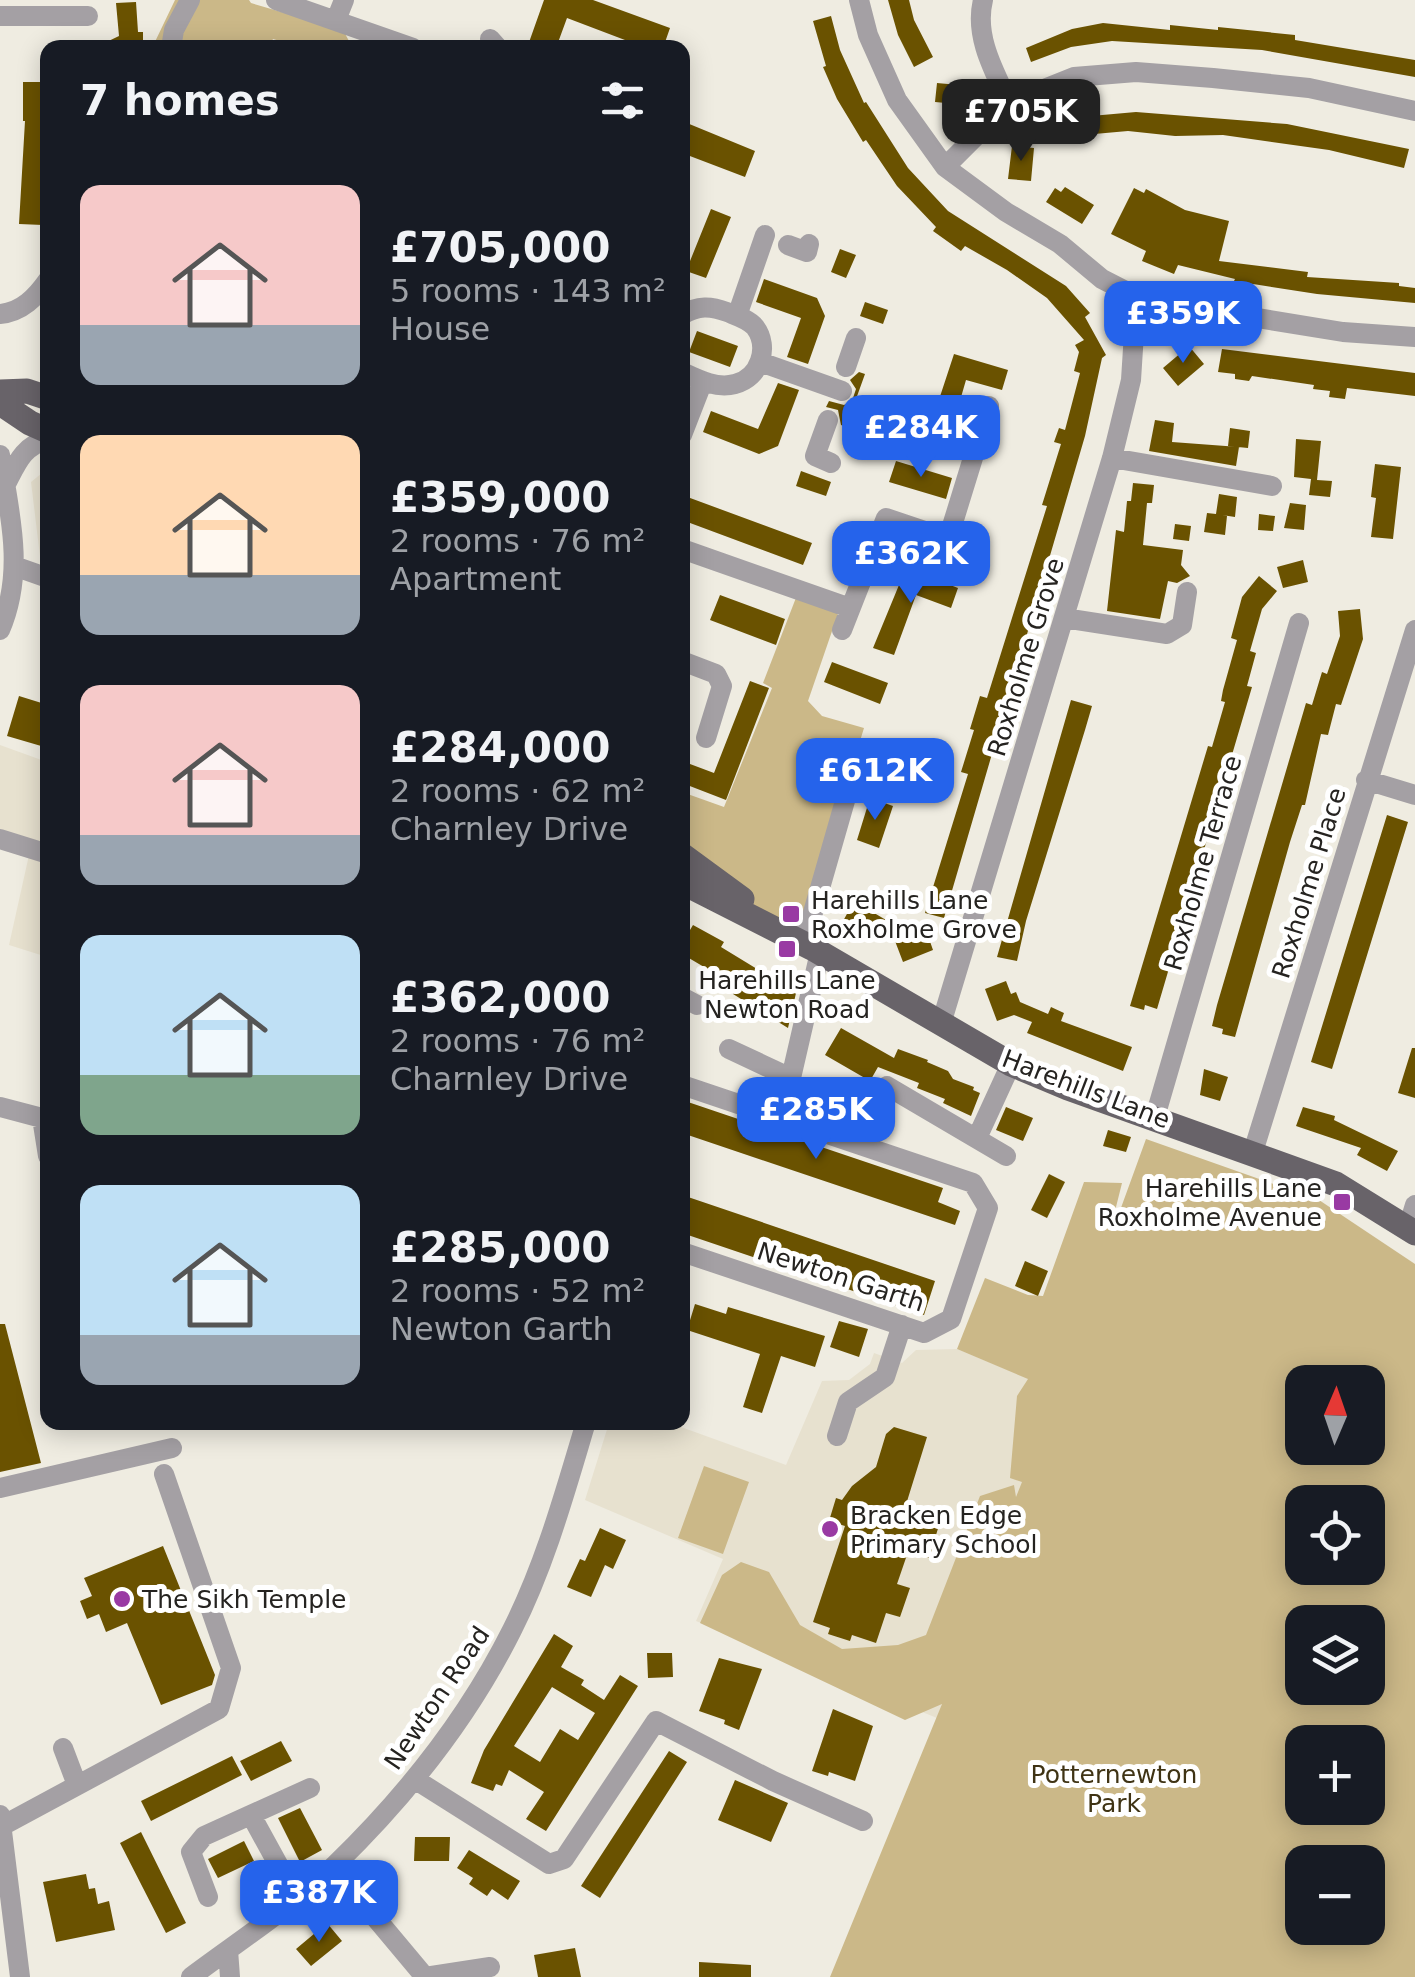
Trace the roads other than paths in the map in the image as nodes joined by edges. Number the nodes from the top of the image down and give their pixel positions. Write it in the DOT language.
graph roads {
  1 [pos="190,0"];
  2 [pos="276,0"];
  3 [pos="344,0"];
  4 [pos="859,0"];
  5 [pos="983,0"];
  6 [pos="0,16"];
  7 [pos="88,16"];
  8 [pos="336,20"];
  9 [pos="172,40"];
  10 [pos="388,40"];
  11 [pos="1009,103"];
  12 [pos="1415,111"];
  13 [pos="946,167"];
  14 [pos="779,239"];
  15 [pos="40,289"];
  16 [pos="1142,300"];
  17 [pos="690,312"];
  18 [pos="0,314"];
  19 [pos="736,316"];
  20 [pos="856,338"];
  21 [pos="1415,338"];
  22 [pos="760,362"];
  23 [pos="690,375"];
  24 [pos="703,381"];
  25 [pos="0,392"];
  26 [pos="838,393"];
  27 [pos="40,395"];
  28 [pos="0,402"];
  29 [pos="989,406"];
  30 [pos="690,414"];
  31 [pos="40,427"];
  32 [pos="40,441"];
  33 [pos="0,455"];
  34 [pos="817,457"];
  35 [pos="1112,458"];
  36 [pos="6,484"];
  37 [pos="1272,486"];
  38 [pos="690,552"];
  39 [pos="10,553"];
  40 [pos="40,573"];
  41 [pos="1186,592"];
  42 [pos="850,608"];
  43 [pos="1064,618"];
  44 [pos="1299,624"];
  45 [pos="0,630"];
  46 [pos="842,630"];
  47 [pos="1415,630"];
  48 [pos="690,664"];
  49 [pos="706,738"];
  50 [pos="859,752"];
  51 [pos="1366,780"];
  52 [pos="1415,795"];
  53 [pos="0,838"];
  54 [pos="40,851"];
  55 [pos="690,862"];
  56 [pos="690,886"];
  57 [pos="767,924"];
  58 [pos="810,947"];
  59 [pos="941,1024"];
  60 [pos="728,1048"];
  61 [pos="1010,1064"];
  62 [pos="887,1086"];
  63 [pos="690,1088"];
  64 [pos="0,1107"];
  65 [pos="40,1117"];
  66 [pos="1155,1117"];
  67 [pos="976,1138"];
  68 [pos="1253,1152"];
  69 [pos="1006,1156"];
  70 [pos="1413,1222"];
  71 [pos="690,1255"];
  72 [pos="902,1325"];
  73 [pos="584,1430"];
  74 [pos="836,1436"];
  75 [pos="172,1448"];
  76 [pos="164,1474"];
  77 [pos="0,1488"];
  78 [pos="63,1748"];
  79 [pos="416,1780"];
  80 [pos="77,1786"];
  81 [pos="310,1788"];
  82 [pos="250,1815"];
  83 [pos="1,1820"];
  84 [pos="863,1821"];
  85 [pos="333,1867"];
  86 [pos="208,1897"];
  87 [pos="296,1897"];
  88 [pos="228,1950"];
  89 [pos="490,1967"];
  90 [pos="20,1977"];
  91 [pos="191,1977"];
  92 [pos="230,1977"];
  1 -- 9 [label="street"];
  2 -- 8 [label="street"];
  3 -- 8 [label="street"];
  4 -- 13 [label="street"];
  5 -- 11 [label="street"];
  6 -- 7 [label="street"];
  8 -- 10 [label="street"];
  11 -- 12 [label="street"];
  11 -- 13 [label="street"];
  13 -- 16 [label="street"];
  14 -- 19 [label="street"];
  15 -- 18 [label="street"];
  16 -- 21 [label="street"];
  16 -- 35 [label="street, Roxholme Grove"];
  17 -- 19 [label="street"];
  19 -- 22 [label="street"];
  20 -- 26 [label="street"];
  22 -- 24 [label="street"];
  22 -- 26 [label="street"];
  23 -- 24 [label="street"];
  24 -- 30 [label="street"];
  25 -- 27 [label="main road"];
  26 -- 34 [label="street"];
  28 -- 31 [label="main road"];
  29 -- 42 [label="street"];
  32 -- 36 [label="street"];
  33 -- 36 [label="street"];
  35 -- 37 [label="street"];
  35 -- 43 [label="street, Roxholme Grove"];
  36 -- 39 [label="street"];
  38 -- 42 [label="street"];
  39 -- 40 [label="street"];
  39 -- 45 [label="street"];
  41 -- 43 [label="street"];
  42 -- 46 [label="street"];
  43 -- 59 [label="street, Roxholme Grove"];
  44 -- 66 [label="street, Roxholme Terrace"];
  47 -- 51 [label="street, Roxholme Place"];
  48 -- 49 [label="street"];
  50 -- 58 [label="street"];
  51 -- 52 [label="street"];
  51 -- 68 [label="street, Roxholme Place"];
  53 -- 54 [label="street"];
  55 -- 57 [label="main road, Harehills Lane"];
  56 -- 57 [label="main road, Harehills Lane"];
  57 -- 58 [label="main road, Harehills Lane"];
  58 -- 59 [label="main road, Harehills Lane"];
  58 -- 60 [label="street"];
  59 -- 61 [label="main road, Harehills Lane"];
  61 -- 66 [label="main road, Harehills Lane"];
  61 -- 67 [label="street"];
  62 -- 67 [label="street"];
  63 -- 72 [label="street, Newton Garth"];
  64 -- 65 [label="street"];
  66 -- 68 [label="main road, Harehills Lane"];
  67 -- 69 [label="street"];
  68 -- 70 [label="main road, Harehills Lane"];
  71 -- 72 [label="street, Newton Garth"];
  72 -- 74 [label="street"];
  73 -- 79 [label="street, Newton Road"];
  75 -- 77 [label="street"];
  76 -- 80 [label="street"];
  78 -- 80 [label="street"];
  79 -- 84 [label="street"];
  79 -- 85 [label="street, Newton Road"];
  80 -- 83 [label="street"];
  81 -- 82 [label="street"];
  82 -- 86 [label="street"];
  82 -- 87 [label="street"];
  83 -- 90 [label="street"];
  85 -- 87 [label="street, Newton Road"];
  85 -- 89 [label="street"];
  87 -- 88 [label="street, Newton Road"];
  88 -- 91 [label="street, Newton Road"];
  88 -- 92 [label="street"];
}
